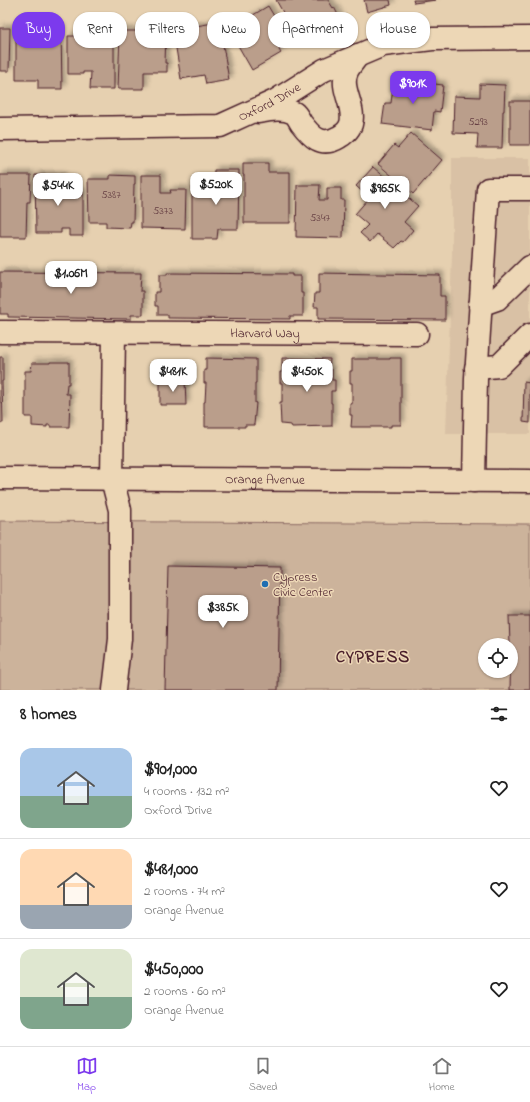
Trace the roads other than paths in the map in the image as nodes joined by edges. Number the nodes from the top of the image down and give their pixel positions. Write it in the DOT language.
graph roads {
  1 [pos="530,38"];
  2 [pos="358,56"];
  3 [pos="250,113"];
  4 [pos="0,129"];
  5 [pos="530,189"];
  6 [pos="530,267"];
  7 [pos="480,305"];
  8 [pos="0,332"];
  9 [pos="114,333"];
  10 [pos="417,334"];
  11 [pos="530,335"];
  12 [pos="476,368"];
  13 [pos="0,478"];
  14 [pos="112,479"];
  15 [pos="474,481"];
  16 [pos="530,481"];
  17 [pos="114,690"];
  1 -- 2 [label="street, Oxford Drive"];
  2 -- 3 [label="street, Oxford Drive"];
  2 -- 3 [label="street"];
  3 -- 4 [label="street, Oxford Drive"];
  5 -- 7 [label="street"];
  6 -- 7 [label="street"];
  7 -- 12 [label="street"];
  8 -- 9 [label="street, Harvard Way"];
  9 -- 10 [label="street, Harvard Way"];
  9 -- 14 [label="street"];
  11 -- 12 [label="street"];
  12 -- 15 [label="street"];
  13 -- 14 [label="street, Orange Avenue"];
  14 -- 15 [label="street, Orange Avenue"];
  14 -- 17 [label="street"];
  15 -- 16 [label="street, Orange Avenue"];
}
